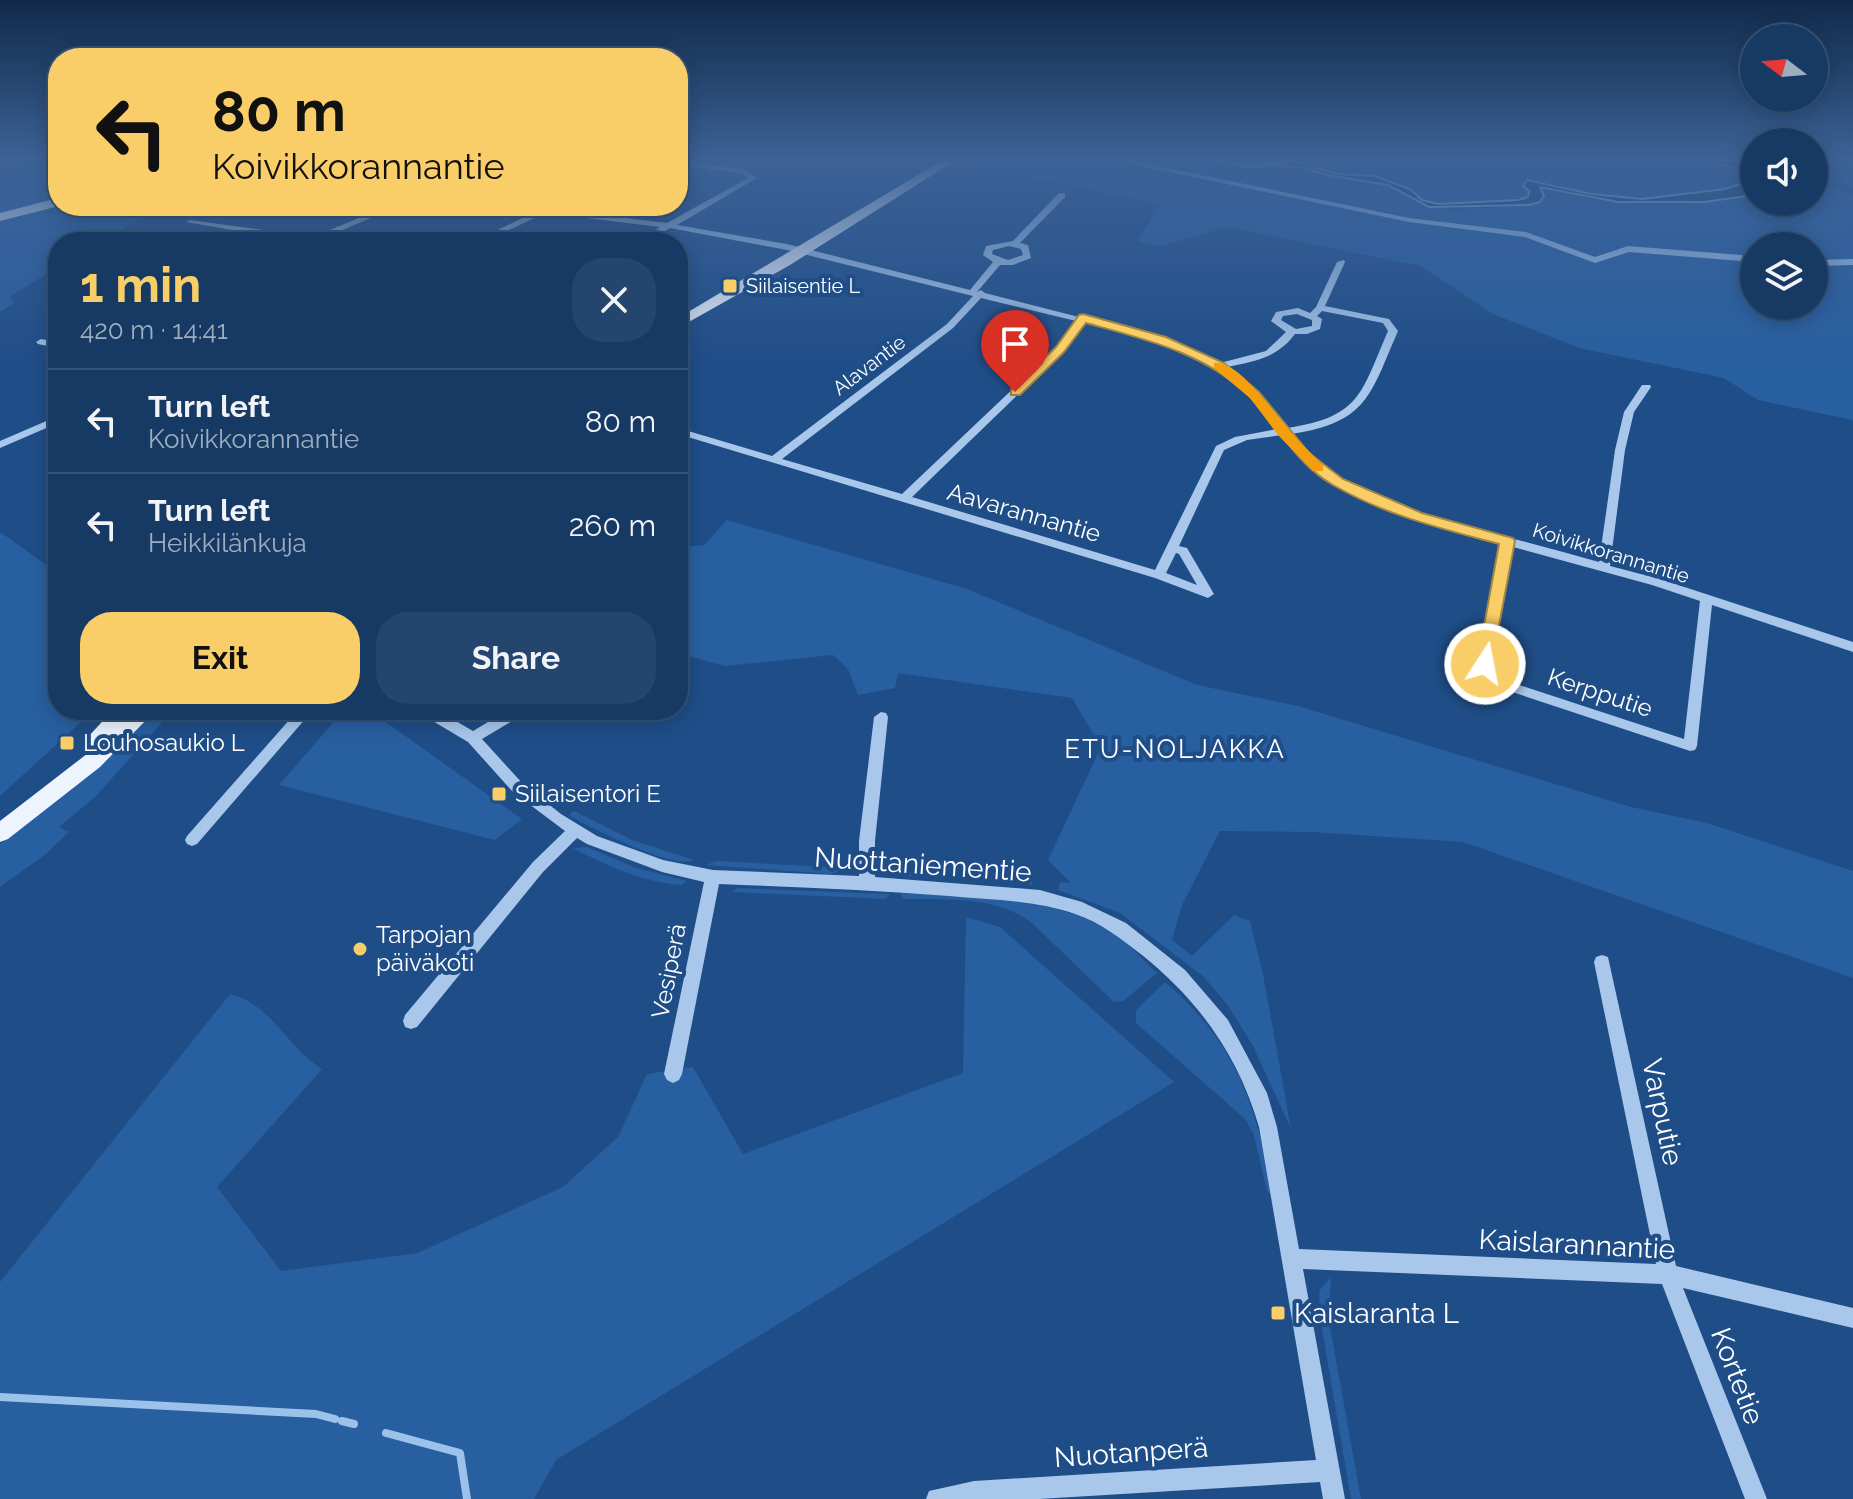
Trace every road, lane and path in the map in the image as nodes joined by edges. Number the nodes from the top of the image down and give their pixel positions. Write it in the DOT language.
graph roads {
  1 [pos="691,230"];
  2 [pos="838,230"];
  3 [pos="1028,230"];
  4 [pos="1487,230"];
  5 [pos="1015,244"];
  6 [pos="804,251"];
  7 [pos="1740,258"];
  8 [pos="998,262"];
  9 [pos="1341,262"];
  10 [pos="1853,262"];
  11 [pos="1828,263"];
  12 [pos="977,292"];
  13 [pos="1316,312"];
  14 [pos="688,318"];
  15 [pos="1083,318"];
  16 [pos="1292,331"];
  17 [pos="41,342"];
  18 [pos="48,343"];
  19 [pos="1220,366"];
  20 [pos="1646,387"];
  21 [pos="48,423"];
  22 [pos="1283,432"];
  23 [pos="688,434"];
  24 [pos="0,445"];
  25 [pos="773,460"];
  26 [pos="903,500"];
  27 [pos="1508,541"];
  28 [pos="1173,548"];
  29 [pos="1604,567"];
  30 [pos="1159,575"];
  31 [pos="1706,601"];
  32 [pos="1853,647"];
  33 [pos="881,717"];
  34 [pos="116,720"];
  35 [pos="136,720"];
  36 [pos="297,720"];
  37 [pos="443,720"];
  38 [pos="503,720"];
  39 [pos="473,738"];
  40 [pos="37,805"];
  41 [pos="575,830"];
  42 [pos="0,833"];
  43 [pos="192,840"];
  44 [pos="713,877"];
  45 [pos="867,883"];
  46 [pos="1602,962"];
  47 [pos="411,1021"];
  48 [pos="673,1074"];
  49 [pos="1293,1259"];
  50 [pos="1668,1274"];
  51 [pos="1853,1318"];
  52 [pos="1330,1470"];
  53 [pos="937,1499"];
  54 [pos="1334,1499"];
  55 [pos="1756,1499"];
  1 -- 6 [label="street, Koivikkorannantie"];
  2 -- 6 [label="main road"];
  3 -- 5 [label="street"];
  4 -- 7 [label="street"];
  5 -- 8 [label="street"];
  5 -- 8 [label="street"];
  6 -- 12 [label="street, Koivikkorannantie"];
  6 -- 14 [label="main road"];
  8 -- 12 [label="street, Alavantie"];
  9 -- 13 [label="street"];
  10 -- 11 [label="street"];
  12 -- 15 [label="street, Koivikkorannantie"];
  12 -- 25 [label="street, Alavantie"];
  13 -- 16 [label="street"];
  13 -- 16 [label="street"];
  13 -- 22 [label="street"];
  15 -- 19 [label="street, Koivikkorannantie"];
  15 -- 26 [label="street"];
  16 -- 19 [label="street"];
  17 -- 18 [label="street"];
  19 -- 22 [label="street, Koivikkorannantie"];
  20 -- 29 [label="street"];
  21 -- 24 [label="street"];
  22 -- 27 [label="street, Koivikkorannantie"];
  22 -- 28 [label="street"];
  23 -- 25 [label="street, Aavarannantie"];
  25 -- 26 [label="street, Aavarannantie"];
  26 -- 30 [label="street, Aavarannantie"];
  27 -- 29 [label="street, Koivikkorannantie"];
  27 -- 31 [label="street, Kerpputie"];
  28 -- 30 [label="street"];
  28 -- 30 [label="street, Aavarannantie"];
  29 -- 31 [label="street, Koivikkorannantie"];
  31 -- 32 [label="street, Koivikkorannantie"];
  33 -- 45 [label="street"];
  34 -- 40 [label="main road"];
  35 -- 40 [label="main road"];
  36 -- 43 [label="street"];
  37 -- 39 [label="street, Nuottaniementie"];
  38 -- 39 [label="street"];
  39 -- 41 [label="street, Nuottaniementie"];
  40 -- 42 [label="main road"];
  41 -- 44 [label="street, Nuottaniementie"];
  41 -- 47 [label="street"];
  44 -- 45 [label="street, Nuottaniementie"];
  44 -- 48 [label="street, Vesiperä"];
  45 -- 49 [label="street, Nuottaniementie"];
  46 -- 50 [label="street, Varputie"];
  49 -- 50 [label="street, Kaislarannantie"];
  49 -- 52 [label="street, Nuottaniementie"];
  50 -- 51 [label="street, Kaislarannantie"];
  50 -- 55 [label="street, Kortetie"];
  52 -- 53 [label="street, Nuotanperä"];
  52 -- 54 [label="street, Nuottaniementie"];
}
